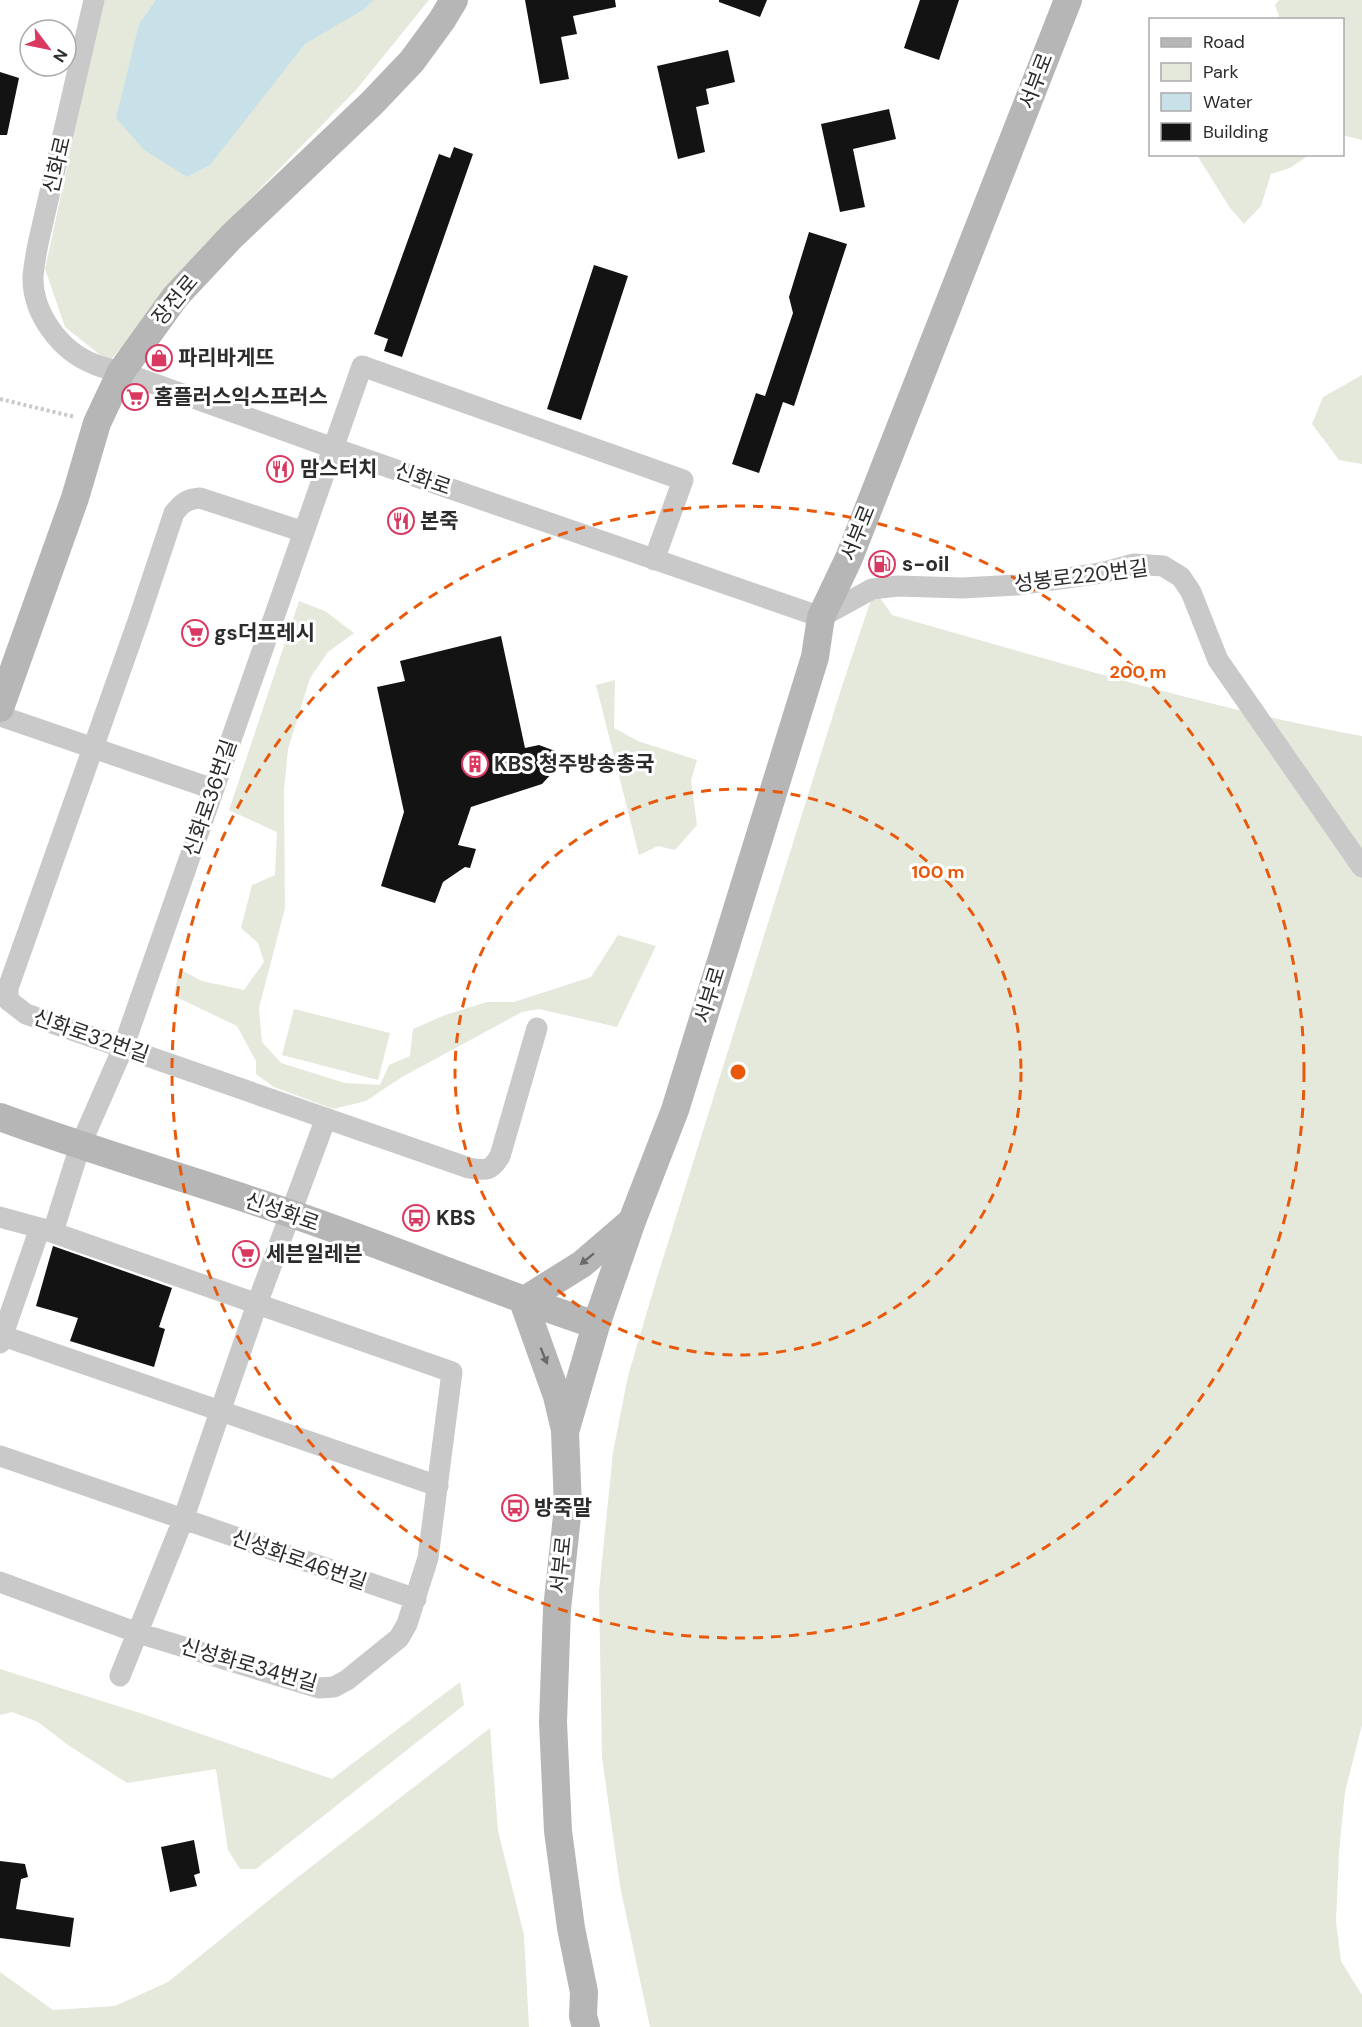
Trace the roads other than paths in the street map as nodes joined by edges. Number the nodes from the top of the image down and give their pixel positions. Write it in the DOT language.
graph roads {
  1 [pos="93,0"];
  2 [pos="454,0"];
  3 [pos="1068,0"];
  4 [pos="121,372"];
  5 [pos="333,448"];
  6 [pos="304,532"];
  7 [pos="654,560"];
  8 [pos="821,617"];
  9 [pos="0,708"];
  10 [pos="0,716"];
  11 [pos="93,748"];
  12 [pos="213,789"];
  13 [pos="1362,867"];
  14 [pos="537,1028"];
  15 [pos="123,1048"];
  16 [pos="0,1117"];
  17 [pos="326,1118"];
  18 [pos="80,1146"];
  19 [pos="290,1213"];
  20 [pos="0,1217"];
  21 [pos="632,1221"];
  22 [pos="47,1230"];
  23 [pos="523,1301"];
  24 [pos="257,1304"];
  25 [pos="596,1325"];
  26 [pos="1,1338"];
  27 [pos="220,1411"];
  28 [pos="565,1432"];
  29 [pos="0,1456"];
  30 [pos="438,1486"];
  31 [pos="183,1520"];
  32 [pos="0,1582"];
  33 [pos="416,1599"];
  34 [pos="138,1633"];
  35 [pos="120,1676"];
  36 [pos="586,2027"];
  1 -- 4 [label="street, 신화로"];
  2 -- 4 [label="main road, 장전로"];
  3 -- 8 [label="main road, 서부로"];
  4 -- 5 [label="street, 신화로"];
  4 -- 9 [label="main road, 장전로"];
  5 -- 6 [label="street, 신화로36번길"];
  5 -- 7 [label="street, 신화로"];
  5 -- 7 [label="street, 신화로36번길"];
  6 -- 11 [label="street, 신화로32번길"];
  6 -- 12 [label="street, 신화로36번길"];
  7 -- 8 [label="street, 신화로"];
  8 -- 13 [label="street, 성봉로220번길"];
  8 -- 21 [label="main road, 서부로"];
  10 -- 11 [label="street"];
  11 -- 12 [label="street"];
  11 -- 15 [label="street, 신화로32번길"];
  12 -- 15 [label="street, 신화로36번길"];
  14 -- 17 [label="street, 신화로32번길"];
  15 -- 17 [label="street, 신화로32번길"];
  15 -- 18 [label="street, 신화로36번길"];
  16 -- 18 [label="main road, 신성화로"];
  17 -- 19 [label="street"];
  18 -- 19 [label="main road, 신성화로"];
  18 -- 22 [label="street, 신화로36번길"];
  19 -- 23 [label="main road, 신성화로"];
  19 -- 24 [label="street"];
  20 -- 22 [label="street"];
  21 -- 23 [label="main road, one-way"];
  21 -- 25 [label="main road, 서부로"];
  22 -- 24 [label="street"];
  22 -- 26 [label="street, 신화로36번길"];
  23 -- 25 [label="main road, 신성화로"];
  23 -- 28 [label="main road, one-way"];
  24 -- 27 [label="street"];
  24 -- 30 [label="street, 신성화로34번길"];
  25 -- 28 [label="main road, 서부로"];
  26 -- 27 [label="street"];
  27 -- 30 [label="street"];
  27 -- 31 [label="street"];
  28 -- 36 [label="main road, 서부로"];
  29 -- 31 [label="street, 신성화로46번길"];
  30 -- 33 [label="street, 신성화로34번길"];
  31 -- 33 [label="street, 신성화로46번길"];
  31 -- 34 [label="street"];
  32 -- 34 [label="street, 신성화로34번길"];
  33 -- 34 [label="street, 신성화로34번길"];
  34 -- 35 [label="street"];
}
